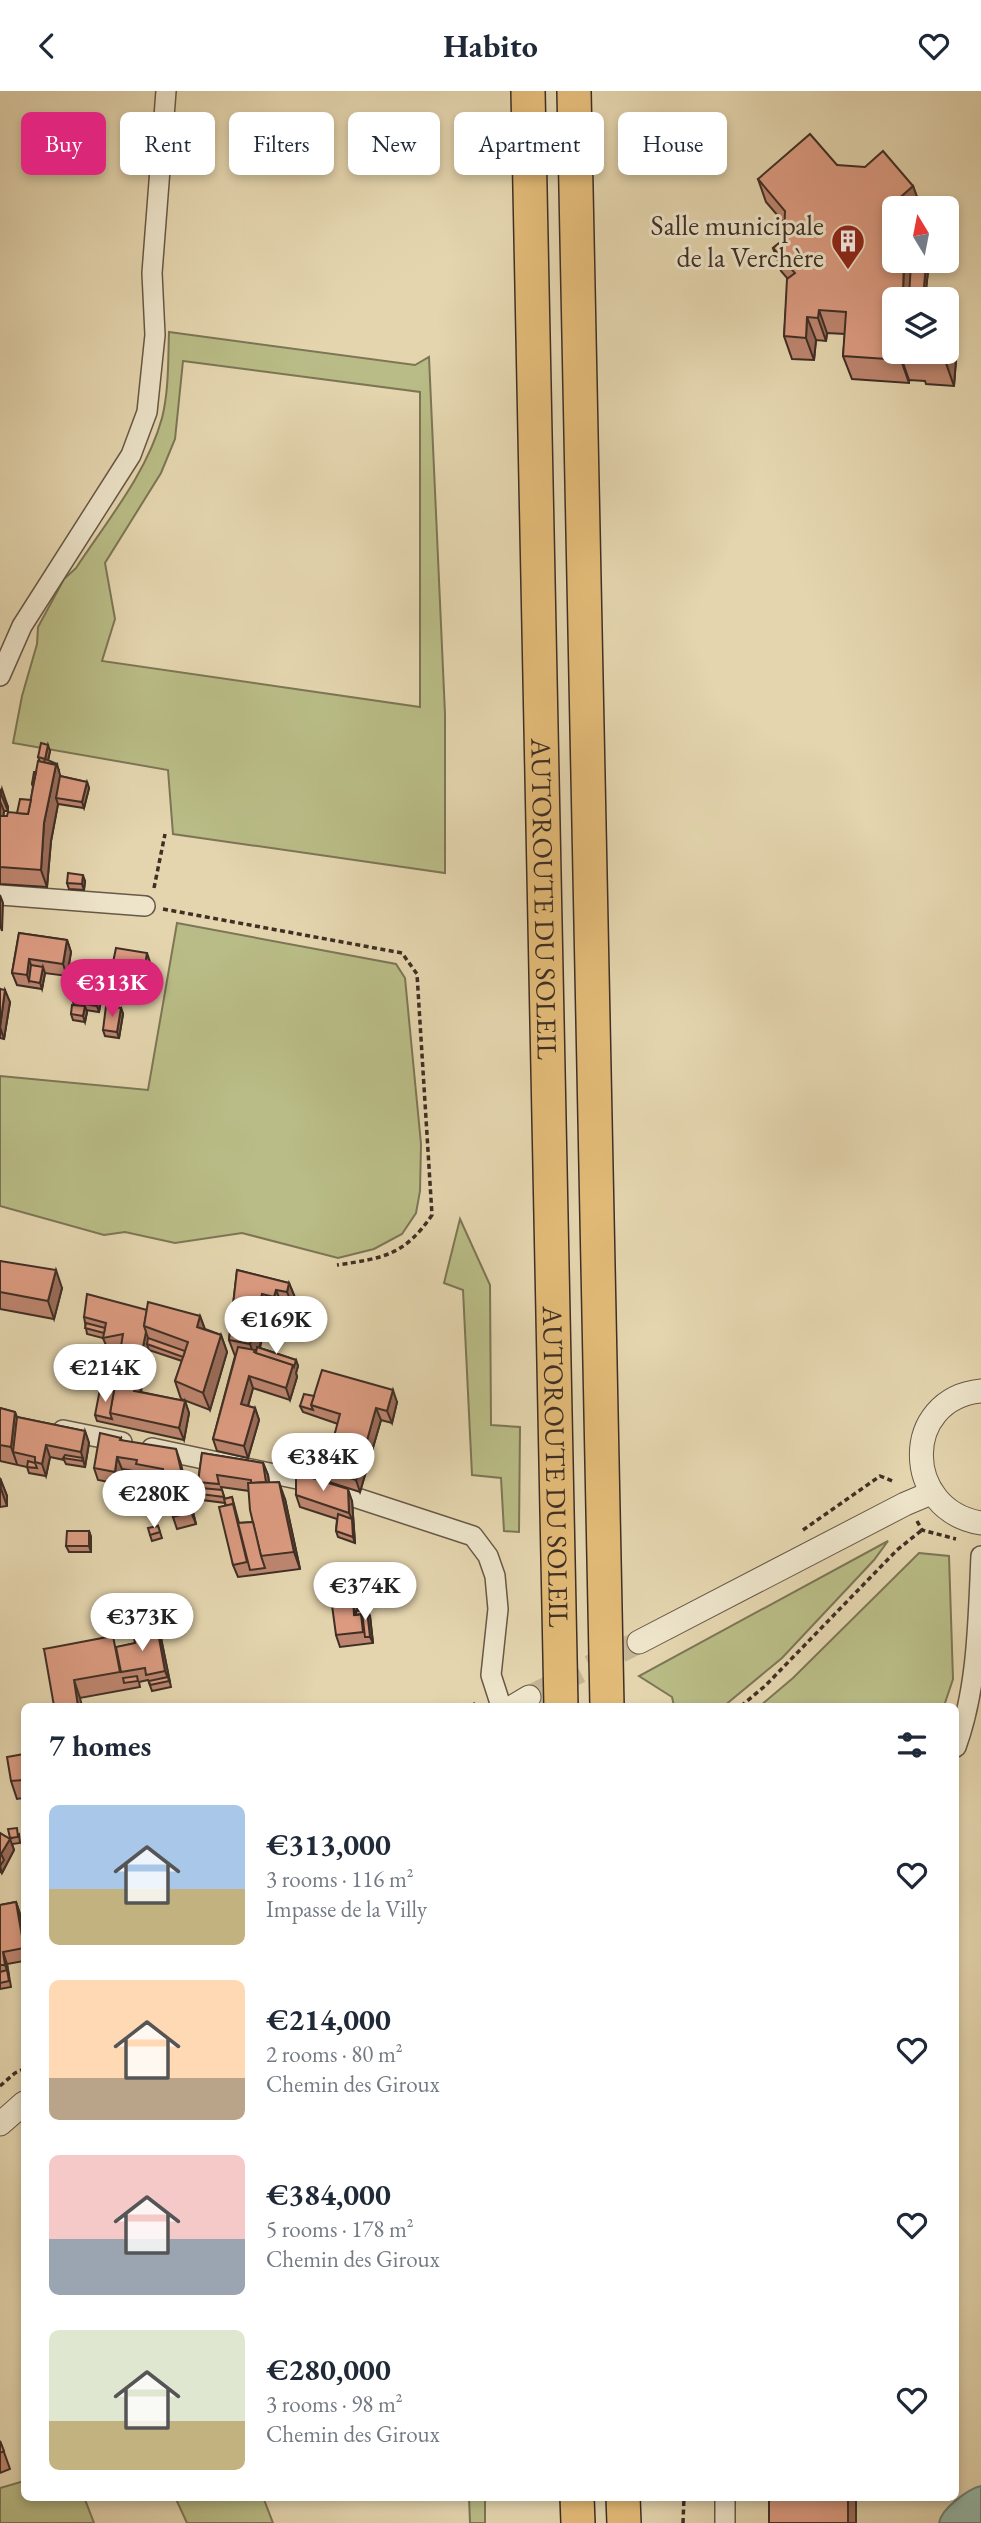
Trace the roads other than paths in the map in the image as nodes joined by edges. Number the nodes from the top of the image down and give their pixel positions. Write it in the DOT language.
graph roads {
  1 [pos="166,91"];
  2 [pos="528,91"];
  3 [pos="574,91"];
  4 [pos="2,665"];
  5 [pos="0,895"];
  6 [pos="145,906"];
  7 [pos="981,1391"];
  8 [pos="51,1427"];
  9 [pos="931,1493"];
  10 [pos="981,1523"];
  11 [pos="981,1556"];
  12 [pos="639,1642"];
  13 [pos="500,1703"];
  14 [pos="561,1703"];
  15 [pos="607,1703"];
  16 [pos="959,1738"];
  17 [pos="21,2106"];
  18 [pos="0,2124"];
  19 [pos="577,2501"];
  20 [pos="623,2501"];
  21 [pos="725,2501"];
  22 [pos="578,2523"];
  23 [pos="624,2523"];
  24 [pos="725,2523"];
  1 -- 4 [label="street"];
  2 -- 14 [label="highway, AUTOROUTE DU SOLEIL"];
  3 -- 15 [label="highway, AUTOROUTE DU SOLEIL"];
  5 -- 6 [label="street"];
  7 -- 9 [label="street"];
  8 -- 13 [label="street"];
  9 -- 10 [label="street"];
  9 -- 12 [label="street"];
  11 -- 16 [label="street"];
  17 -- 18 [label="street"];
  19 -- 22 [label="highway"];
  20 -- 23 [label="highway"];
  21 -- 24 [label="street"];
}
